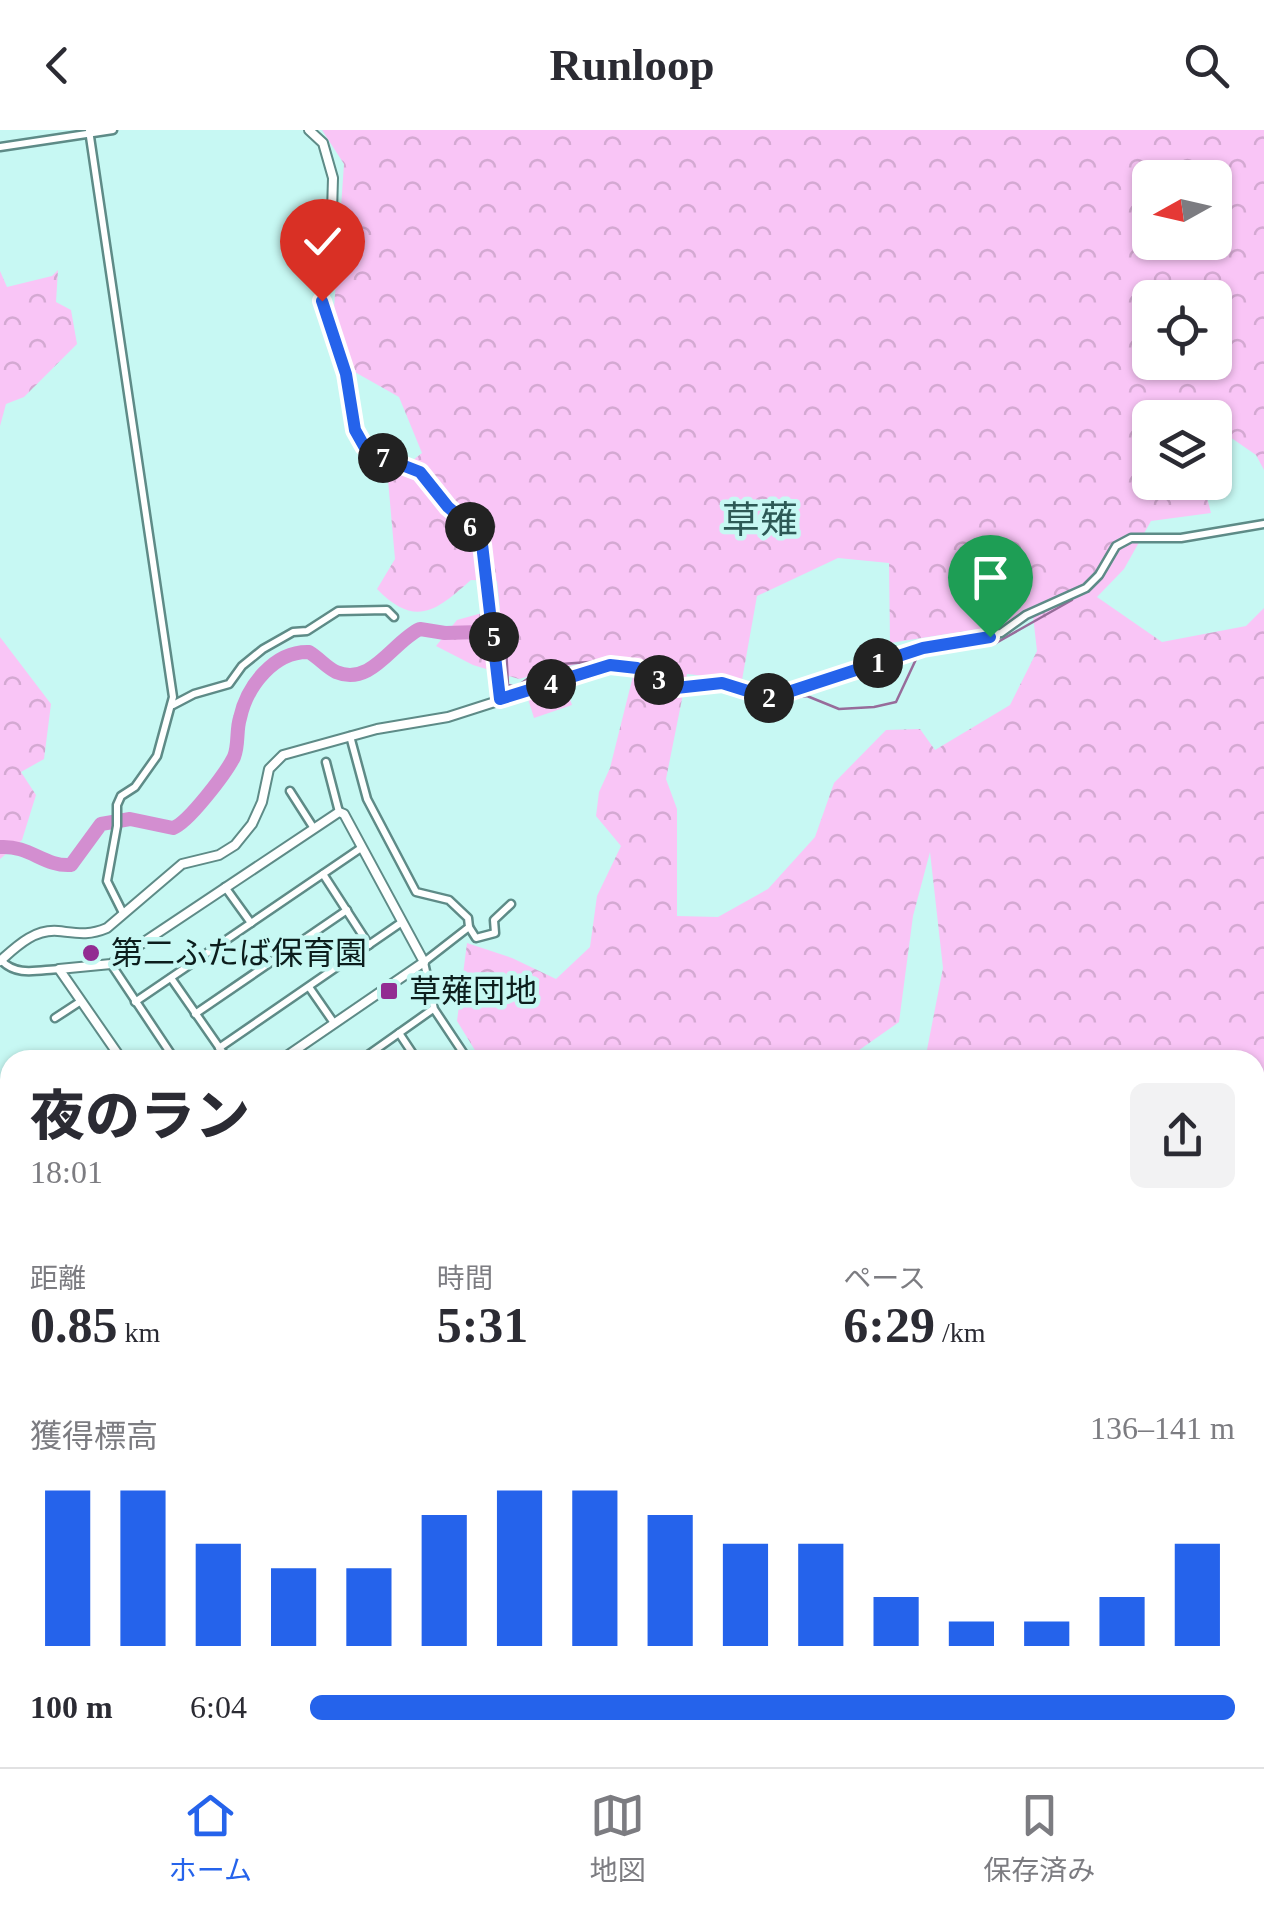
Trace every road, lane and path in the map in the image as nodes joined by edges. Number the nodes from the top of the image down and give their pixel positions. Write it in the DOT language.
graph roads {
  1 [pos="113,130"];
  2 [pos="310,130"];
  3 [pos="89,132"];
  4 [pos="0,147"];
  5 [pos="1264,524"];
  6 [pos="394,617"];
  7 [pos="637,668"];
  8 [pos="500,699"];
  9 [pos="173,705"];
  10 [pos="350,736"];
  11 [pos="326,762"];
  12 [pos="290,792"];
  13 [pos="339,812"];
  14 [pos="313,828"];
  15 [pos="361,848"];
  16 [pos="323,874"];
  17 [pos="225,887"];
  18 [pos="511,904"];
  19 [pos="347,910"];
  20 [pos="123,913"];
  21 [pos="402,922"];
  22 [pos="251,924"];
  23 [pos="469,927"];
  24 [pos="370,945"];
  25 [pos="1,960"];
  26 [pos="424,962"];
  27 [pos="111,964"];
  28 [pos="59,969"];
  29 [pos="171,978"];
  30 [pos="310,987"];
  31 [pos="81,1002"];
  32 [pos="136,1002"];
  33 [pos="434,1009"];
  34 [pos="195,1014"];
  35 [pos="56,1018"];
  36 [pos="334,1023"];
  37 [pos="399,1034"];
  38 [pos="220,1048"];
  39 [pos="115,1050"];
  40 [pos="168,1050"];
  41 [pos="295,1050"];
  42 [pos="376,1050"];
  43 [pos="410,1050"];
  44 [pos="461,1050"];
  1 -- 3 [label="street"];
  2 -- 8 [label="street"];
  3 -- 4 [label="street"];
  3 -- 9 [label="street"];
  5 -- 7 [label="street"];
  6 -- 9 [label="street"];
  7 -- 8 [label="street"];
  8 -- 10 [label="street"];
  9 -- 20 [label="street"];
  10 -- 20 [label="street"];
  10 -- 23 [label="street"];
  11 -- 13 [label="street"];
  12 -- 14 [label="street"];
  13 -- 14 [label="street"];
  13 -- 15 [label="street"];
  14 -- 17 [label="street"];
  15 -- 16 [label="street"];
  15 -- 21 [label="street"];
  16 -- 19 [label="street"];
  16 -- 22 [label="street"];
  17 -- 22 [label="street"];
  17 -- 27 [label="street"];
  18 -- 23 [label="street"];
  19 -- 24 [label="street"];
  19 -- 34 [label="street"];
  20 -- 25 [label="street"];
  21 -- 24 [label="street"];
  21 -- 26 [label="street"];
  22 -- 29 [label="street"];
  23 -- 26 [label="street"];
  24 -- 30 [label="street"];
  25 -- 28 [label="street"];
  26 -- 33 [label="street"];
  26 -- 36 [label="street"];
  27 -- 28 [label="street"];
  27 -- 32 [label="street"];
  28 -- 31 [label="street"];
  29 -- 32 [label="street"];
  29 -- 34 [label="street"];
  30 -- 36 [label="street"];
  30 -- 38 [label="street"];
  31 -- 35 [label="street"];
  31 -- 39 [label="street"];
  32 -- 40 [label="street"];
  33 -- 37 [label="street"];
  33 -- 44 [label="street"];
  34 -- 38 [label="street"];
  36 -- 41 [label="street"];
  37 -- 42 [label="street"];
  37 -- 43 [label="street"];
}
